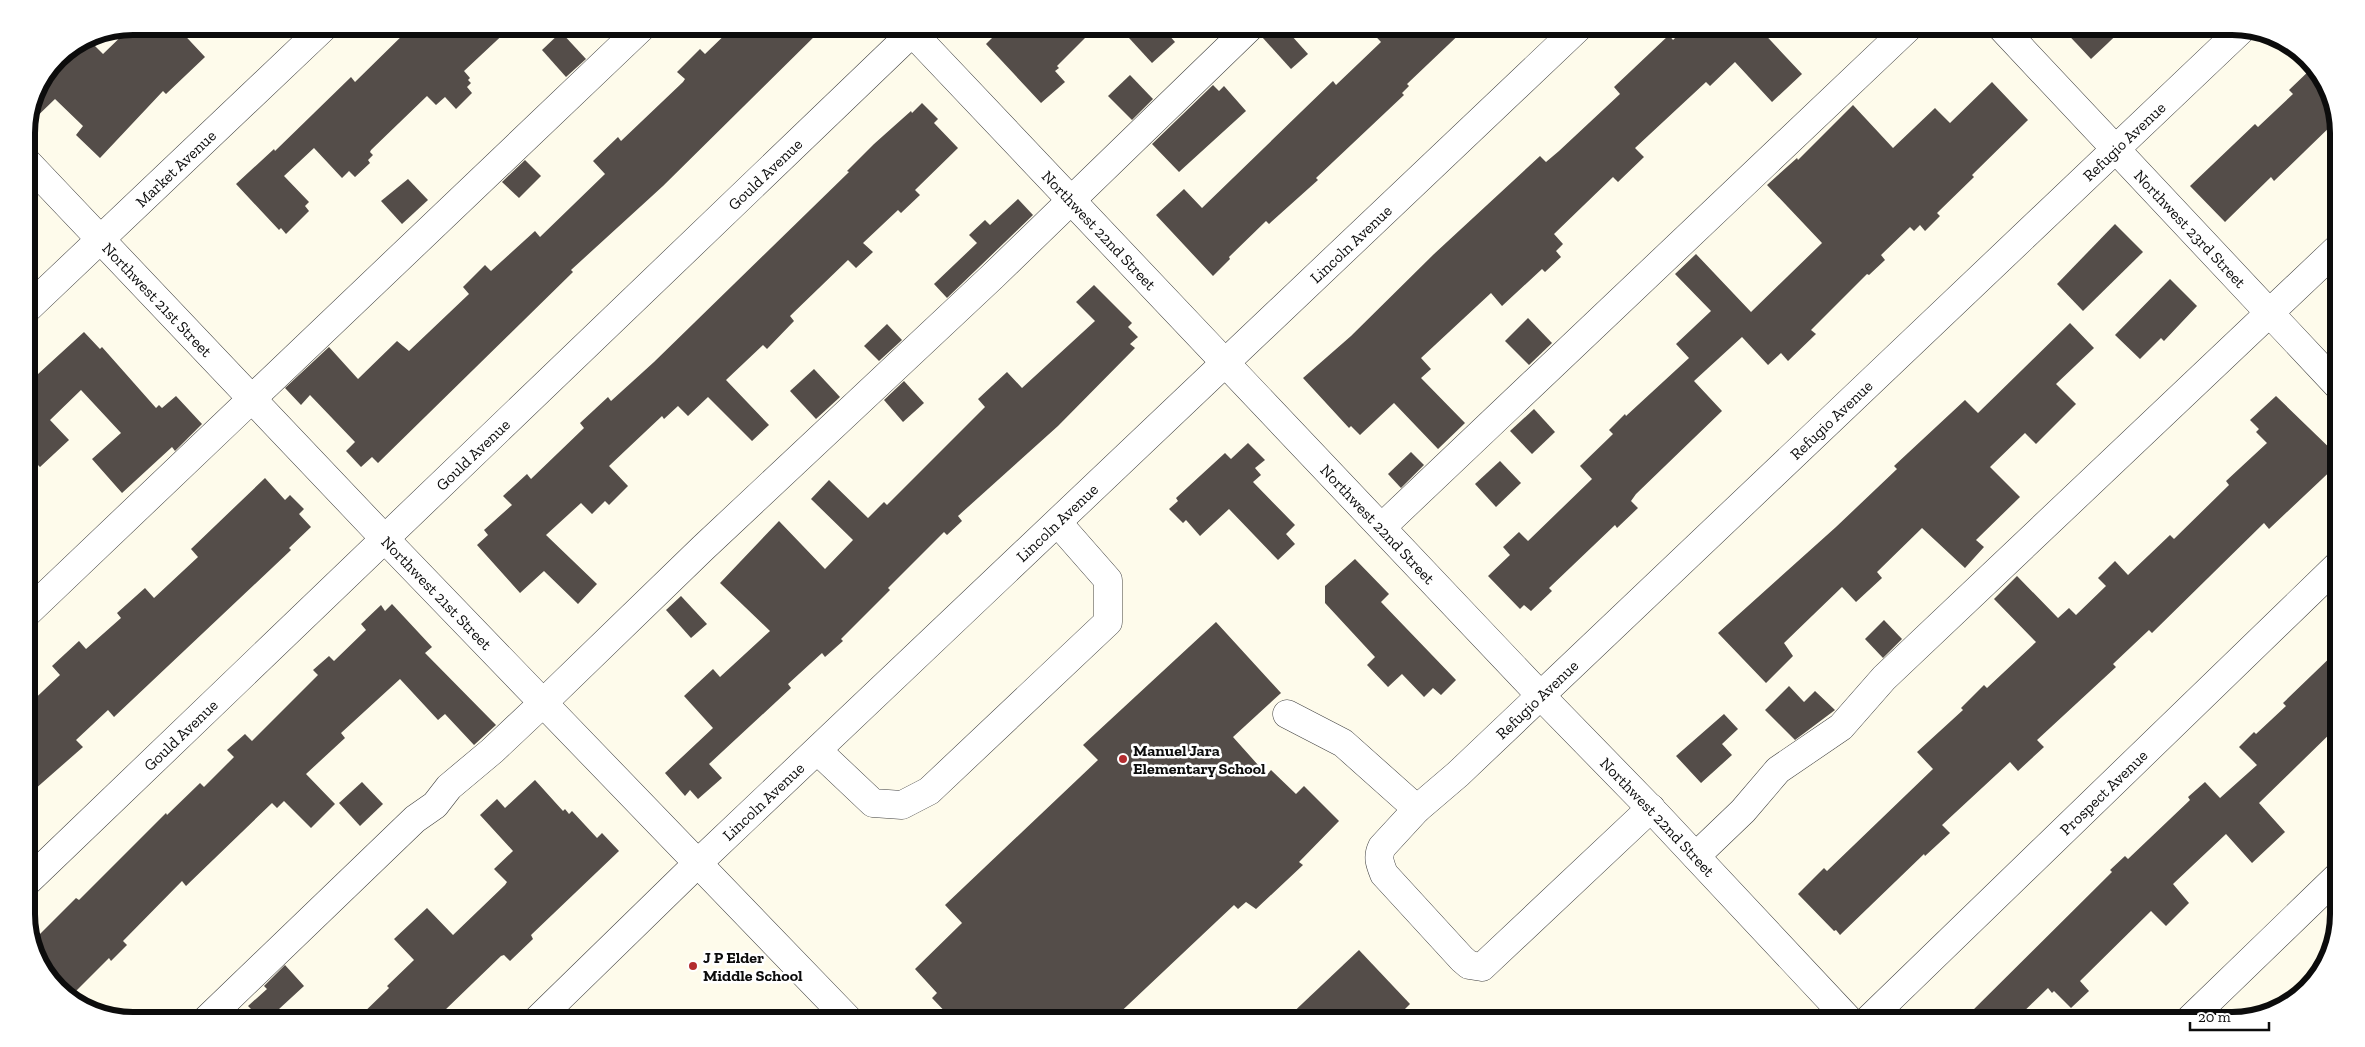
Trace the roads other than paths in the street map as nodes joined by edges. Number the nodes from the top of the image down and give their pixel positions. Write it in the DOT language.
graph roads {
  1 [pos="316,35"];
  2 [pos="634,35"];
  3 [pos="906,35"];
  4 [pos="919,35"];
  5 [pos="1242,35"];
  6 [pos="1571,35"];
  7 [pos="1901,35"];
  8 [pos="2008,35"];
  9 [pos="2236,35"];
  10 [pos="2115,150"];
  11 [pos="35,170"];
  12 [pos="1072,200"];
  13 [pos="101,240"];
  14 [pos="2330,255"];
  15 [pos="35,302"];
  16 [pos="2269,313"];
  17 [pos="1227,363"];
  18 [pos="2330,377"];
  19 [pos="252,399"];
  20 [pos="1058,523"];
  21 [pos="1382,527"];
  22 [pos="384,538"];
  23 [pos="2330,573"];
  24 [pos="35,605"];
  25 [pos="1540,695"];
  26 [pos="544,702"];
  27 [pos="1287,714"];
  28 [pos="818,751"];
  29 [pos="1651,808"];
  30 [pos="1417,809"];
  31 [pos="1696,856"];
  32 [pos="698,863"];
  33 [pos="35,874"];
  34 [pos="2330,884"];
  35 [pos="214,1012"];
  36 [pos="545,1012"];
  37 [pos="841,1012"];
  38 [pos="1842,1012"];
  39 [pos="1876,1012"];
  40 [pos="2197,1012"];
  1 -- 13 [label="street, Market Avenue"];
  2 -- 19 [label="street"];
  3 -- 22 [label="street, Gould Avenue"];
  4 -- 12 [label="street, Northwest 22nd Street"];
  5 -- 12 [label="street"];
  6 -- 17 [label="street, Lincoln Avenue"];
  7 -- 21 [label="street"];
  8 -- 10 [label="street, Northwest 23rd Street"];
  9 -- 10 [label="street, Refugio Avenue"];
  10 -- 16 [label="street, Northwest 23rd Street"];
  10 -- 25 [label="street, Refugio Avenue"];
  11 -- 13 [label="street, Northwest 21st Street"];
  12 -- 17 [label="street, Northwest 22nd Street"];
  12 -- 26 [label="street"];
  13 -- 15 [label="street, Market Avenue"];
  13 -- 19 [label="street, Northwest 21st Street"];
  14 -- 16 [label="street"];
  16 -- 18 [label="street, Northwest 23rd Street"];
  16 -- 31 [label="street"];
  17 -- 20 [label="street, Lincoln Avenue"];
  17 -- 21 [label="street, Northwest 22nd Street"];
  19 -- 22 [label="street, Northwest 21st Street"];
  19 -- 24 [label="street"];
  20 -- 28 [label="street, Lincoln Avenue"];
  20 -- 28 [label="street"];
  21 -- 25 [label="street, Northwest 22nd Street"];
  22 -- 26 [label="street, Northwest 21st Street"];
  22 -- 33 [label="street, Gould Avenue"];
  23 -- 39 [label="street, Prospect Avenue"];
  25 -- 29 [label="street, Northwest 22nd Street"];
  25 -- 30 [label="street, Refugio Avenue"];
  26 -- 32 [label="street, Northwest 21st Street"];
  26 -- 35 [label="street"];
  27 -- 30 [label="street"];
  28 -- 32 [label="street, Lincoln Avenue"];
  29 -- 30 [label="street, Refugio Avenue"];
  29 -- 31 [label="street, Northwest 22nd Street"];
  31 -- 38 [label="street, Northwest 22nd Street"];
  32 -- 36 [label="street, Lincoln Avenue"];
  32 -- 37 [label="street, Northwest 21st Street"];
  34 -- 40 [label="street"];
}
